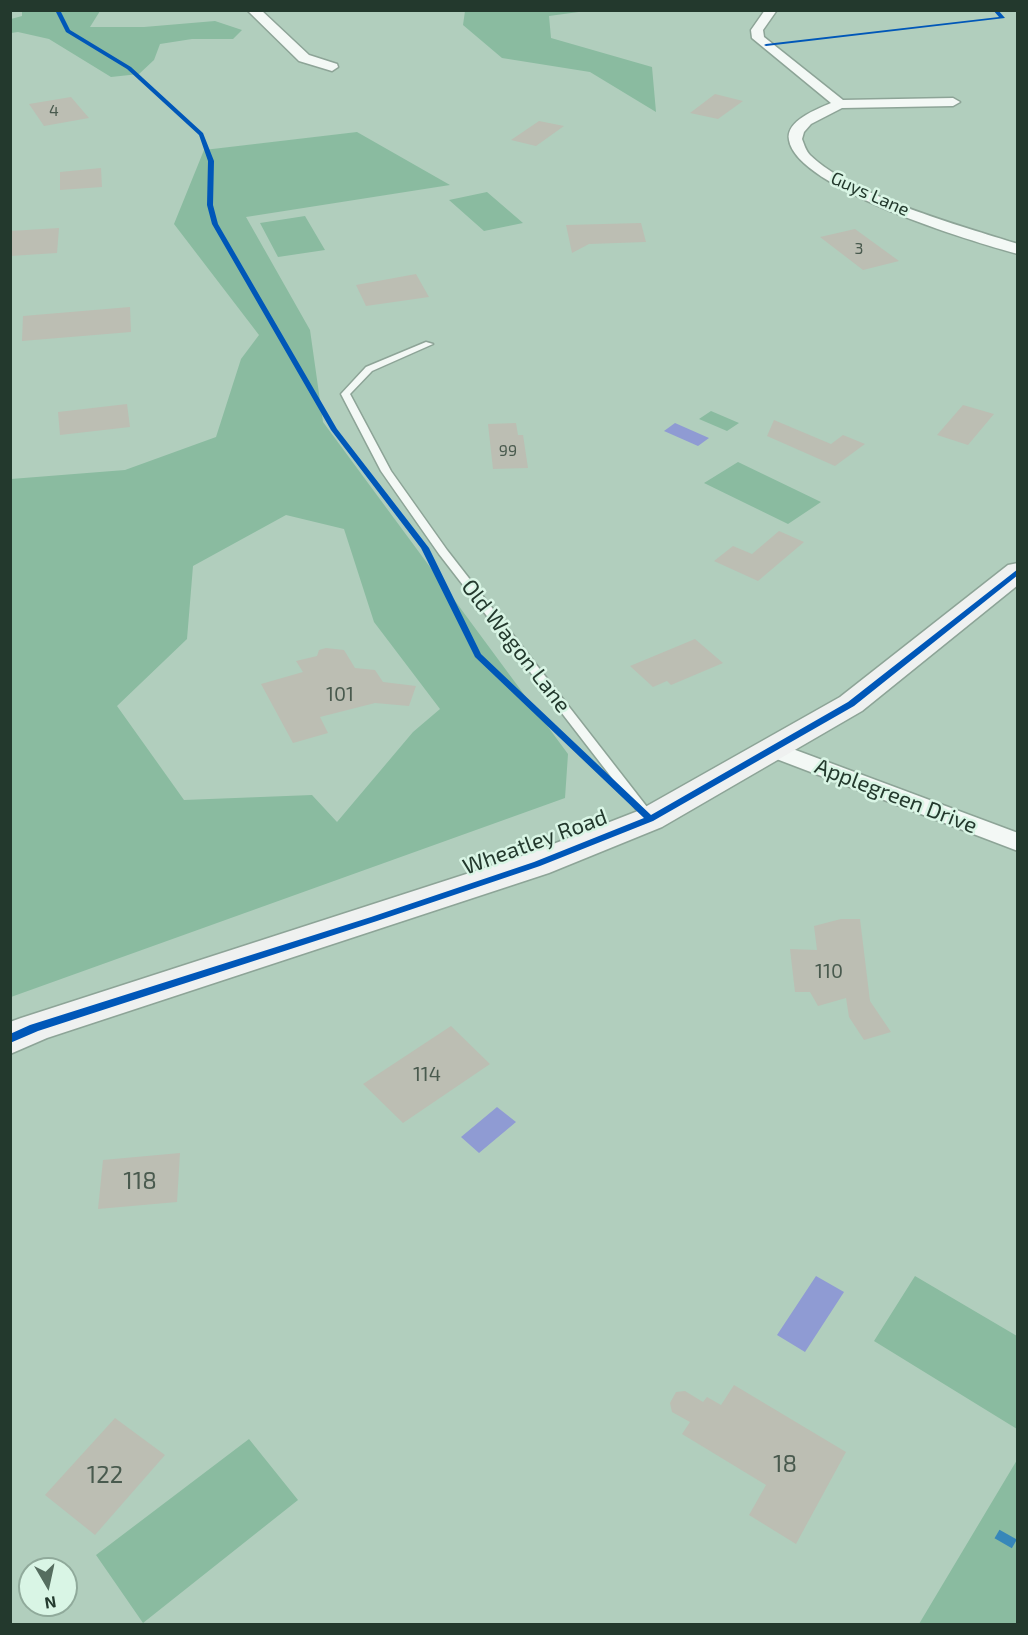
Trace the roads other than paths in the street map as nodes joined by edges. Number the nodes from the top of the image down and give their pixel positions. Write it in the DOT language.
graph roads {
  1 [pos="253,10"];
  2 [pos="771,10"];
  3 [pos="332,67"];
  4 [pos="953,102"];
  5 [pos="840,104"];
  6 [pos="1017,249"];
  7 [pos="429,344"];
  8 [pos="1017,571"];
  9 [pos="774,750"];
  10 [pos="650,819"];
  11 [pos="1017,843"];
  12 [pos="10,1039"];
  1 -- 3 [label="street"];
  2 -- 5 [label="street"];
  4 -- 5 [label="street"];
  5 -- 6 [label="street, Guys Lane"];
  7 -- 10 [label="lane, Old Wagon Lane"];
  8 -- 9 [label="street, Wheatley Road"];
  9 -- 10 [label="street, Wheatley Road"];
  9 -- 11 [label="street, Applegreen Drive"];
  10 -- 12 [label="street, Wheatley Road"];
}
